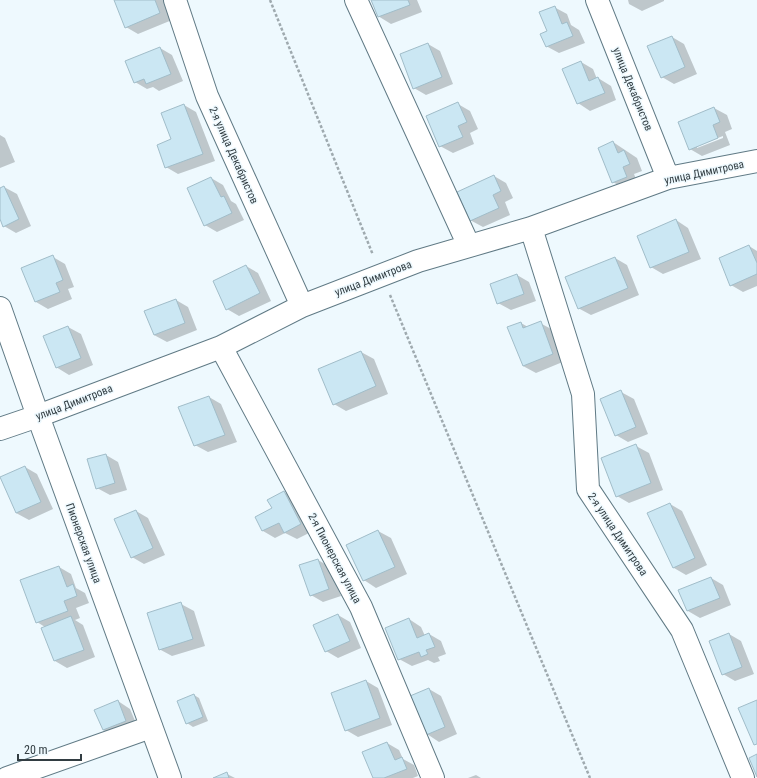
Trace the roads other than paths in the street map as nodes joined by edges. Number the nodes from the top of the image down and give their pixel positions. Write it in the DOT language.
graph roads {
  1 [pos="175,0"];
  2 [pos="356,0"];
  3 [pos="597,0"];
  4 [pos="757,161"];
  5 [pos="668,178"];
  6 [pos="531,228"];
  7 [pos="469,246"];
  8 [pos="302,306"];
  9 [pos="0,308"];
  10 [pos="221,347"];
  11 [pos="38,416"];
  12 [pos="0,429"];
  13 [pos="151,727"];
  14 [pos="7,778"];
  15 [pos="170,778"];
  16 [pos="433,778"];
  17 [pos="743,778"];
  1 -- 8 [label="street, 2-я улица Декабристов"];
  2 -- 7 [label="street"];
  3 -- 5 [label="street, улица Декабристов"];
  4 -- 5 [label="street, улица Димитрова"];
  5 -- 6 [label="street, улица Димитрова"];
  6 -- 7 [label="street, улица Димитрова"];
  6 -- 17 [label="street, 2-я улица Димитрова"];
  7 -- 8 [label="street, улица Димитрова"];
  8 -- 10 [label="street, улица Димитрова"];
  9 -- 11 [label="street, Пионерская улица"];
  10 -- 11 [label="street, улица Димитрова"];
  10 -- 16 [label="street, 2-я Пионерская улица"];
  11 -- 12 [label="street, улица Димитрова"];
  11 -- 13 [label="street, Пионерская улица"];
  13 -- 14 [label="street"];
  13 -- 15 [label="street, Пионерская улица"];
}
